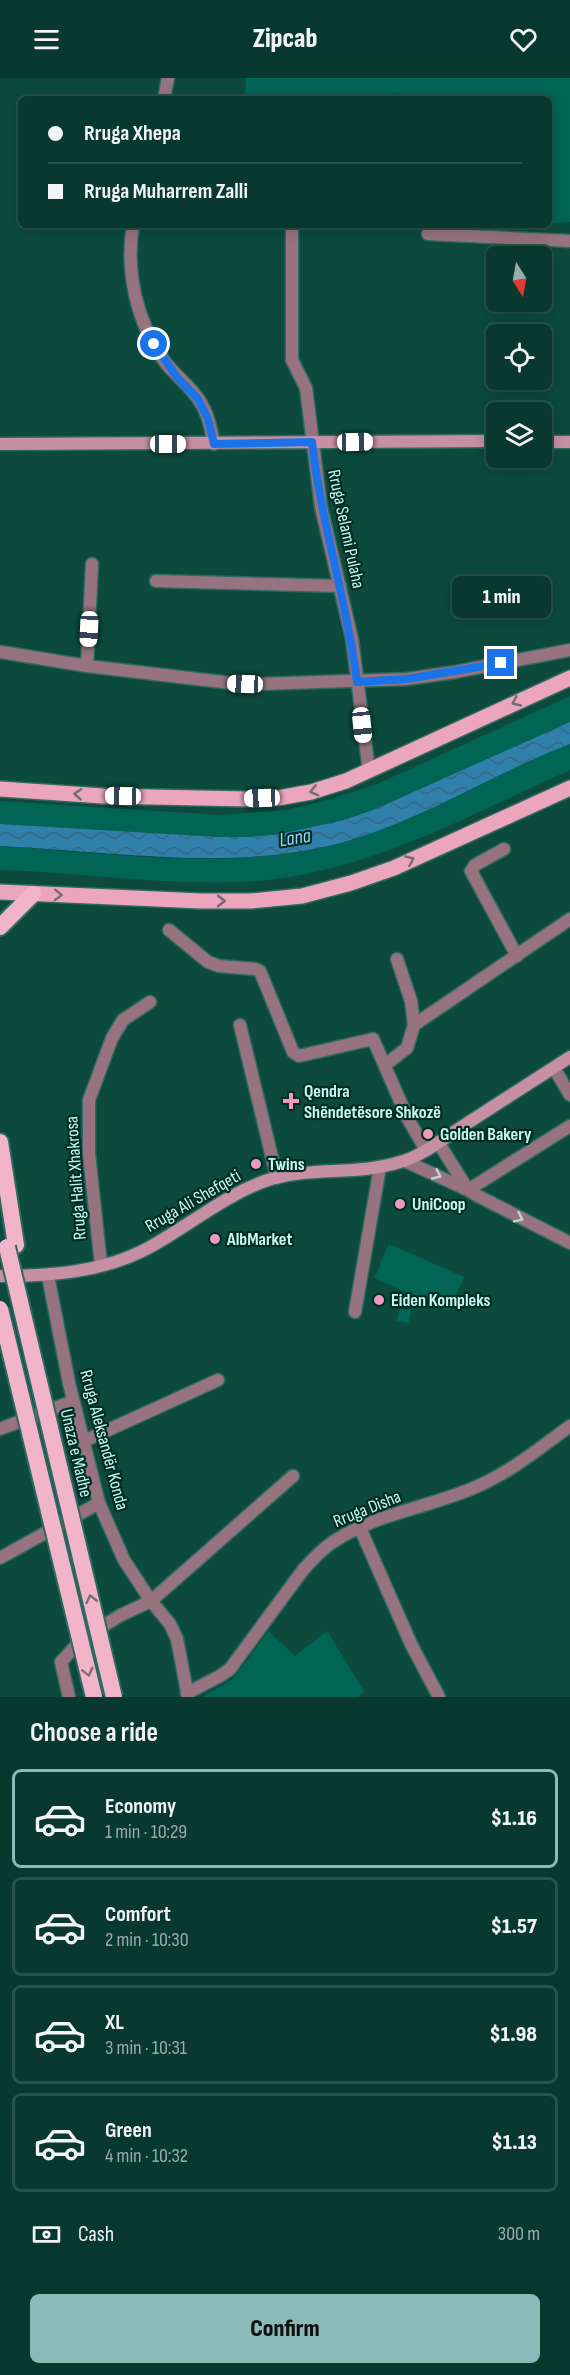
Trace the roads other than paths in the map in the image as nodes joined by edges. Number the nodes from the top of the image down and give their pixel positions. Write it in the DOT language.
graph roads {
  1 [pos="168,78"];
  2 [pos="165,96"];
  3 [pos="133,228"];
  4 [pos="292,228"];
  5 [pos="428,234"];
  6 [pos="570,241"];
  7 [pos="486,441"];
  8 [pos="312,442"];
  9 [pos="552,442"];
  10 [pos="570,442"];
  11 [pos="0,444"];
  12 [pos="214,444"];
  13 [pos="92,564"];
  14 [pos="156,581"];
  15 [pos="340,586"];
  16 [pos="570,650"];
  17 [pos="2,652"];
  18 [pos="87,666"];
  19 [pos="570,678"];
  20 [pos="357,682"];
  21 [pos="369,771"];
  22 [pos="570,788"];
  23 [pos="0,789"];
  24 [pos="504,849"];
  25 [pos="0,892"];
  26 [pos="33,894"];
  27 [pos="570,919"];
  28 [pos="0,927"];
  29 [pos="169,930"];
  30 [pos="517,956"];
  31 [pos="397,959"];
  32 [pos="150,1002"];
  33 [pos="240,1025"];
  34 [pos="414,1025"];
  35 [pos="570,1057"];
  36 [pos="385,1065"];
  37 [pos="554,1068"];
  38 [pos="570,1095"];
  39 [pos="570,1126"];
  40 [pos="0,1142"];
  41 [pos="438,1142"];
  42 [pos="426,1149"];
  43 [pos="405,1161"];
  44 [pos="380,1167"];
  45 [pos="277,1178"];
  46 [pos="468,1190"];
  47 [pos="0,1218"];
  48 [pos="570,1244"];
  49 [pos="12,1246"];
  50 [pos="101,1265"];
  51 [pos="0,1276"];
  52 [pos="48,1276"];
  53 [pos="0,1309"];
  54 [pos="355,1312"];
  55 [pos="0,1354"];
  56 [pos="218,1380"];
  57 [pos="73,1401"];
  58 [pos="570,1426"];
  59 [pos="0,1429"];
  60 [pos="84,1441"];
  61 [pos="39,1472"];
  62 [pos="293,1476"];
  63 [pos="99,1503"];
  64 [pos="360,1528"];
  65 [pos="2,1555"];
  66 [pos="151,1601"];
  67 [pos="188,1695"];
  68 [pos="69,1697"];
  69 [pos="94,1697"];
  70 [pos="114,1697"];
  71 [pos="439,1697"];
  1 -- 2 [label="street"];
  3 -- 12 [label="street"];
  4 -- 8 [label="street, Rruga Selami Pulaha"];
  5 -- 6 [label="street"];
  7 -- 8 [label="main road"];
  8 -- 12 [label="main road"];
  8 -- 15 [label="street, Rruga Selami Pulaha"];
  9 -- 10 [label="main road"];
  11 -- 12 [label="main road"];
  13 -- 18 [label="street"];
  14 -- 15 [label="street"];
  15 -- 20 [label="street, Rruga Selami Pulaha"];
  16 -- 20 [label="street"];
  17 -- 18 [label="street"];
  18 -- 20 [label="street"];
  19 -- 21 [label="main road, one-way"];
  20 -- 21 [label="street, Rruga Selami Pulaha"];
  21 -- 23 [label="main road, one-way"];
  26 -- 22 [label="main road, one-way"];
  24 -- 30 [label="street"];
  25 -- 26 [label="main road"];
  26 -- 28 [label="highway"];
  27 -- 30 [label="street"];
  29 -- 36 [label="street"];
  30 -- 34 [label="street"];
  31 -- 34 [label="street"];
  32 -- 50 [label="street, Rruga Halit Xhakrosa"];
  33 -- 45 [label="street"];
  34 -- 36 [label="street"];
  35 -- 37 [label="main road, Rruga Ali Shefqeti"];
  36 -- 42 [label="street"];
  37 -- 38 [label="street"];
  37 -- 41 [label="main road, Rruga Ali Shefqeti"];
  39 -- 46 [label="street"];
  40 -- 49 [label="highway"];
  41 -- 42 [label="main road, Rruga Ali Shefqeti"];
  41 -- 46 [label="street"];
  42 -- 43 [label="main road, Rruga Ali Shefqeti"];
  43 -- 44 [label="main road, Rruga Ali Shefqeti"];
  43 -- 46 [label="street, one-way"];
  44 -- 45 [label="main road, Rruga Ali Shefqeti"];
  44 -- 54 [label="street"];
  45 -- 50 [label="main road, Rruga Ali Shefqeti"];
  46 -- 48 [label="street, one-way"];
  47 -- 49 [label="highway, Unaza e Madhe"];
  70 -- 49 [label="highway, Unaza e Madhe, one-way, bridge"];
  50 -- 52 [label="main road, Rruga Ali Shefqeti"];
  51 -- 52 [label="main road, Rruga Ali Shefqeti"];
  52 -- 57 [label="street, Rruga Aleksandër Konda"];
  53 -- 61 [label="highway, bridge"];
  55 -- 61 [label="highway, bridge"];
  56 -- 60 [label="street"];
  57 -- 59 [label="street"];
  57 -- 60 [label="street, Rruga Aleksandër Konda"];
  58 -- 64 [label="street, Rruga Disha"];
  60 -- 63 [label="street, Rruga Aleksandër Konda"];
  61 -- 69 [label="highway, one-way, bridge"];
  62 -- 66 [label="street"];
  63 -- 65 [label="street"];
  63 -- 66 [label="street, Rruga Aleksandër Konda"];
  64 -- 67 [label="street, Rruga Disha"];
  64 -- 71 [label="street"];
  66 -- 67 [label="street, Rruga Aleksandër Konda"];
  66 -- 68 [label="street"];
}
